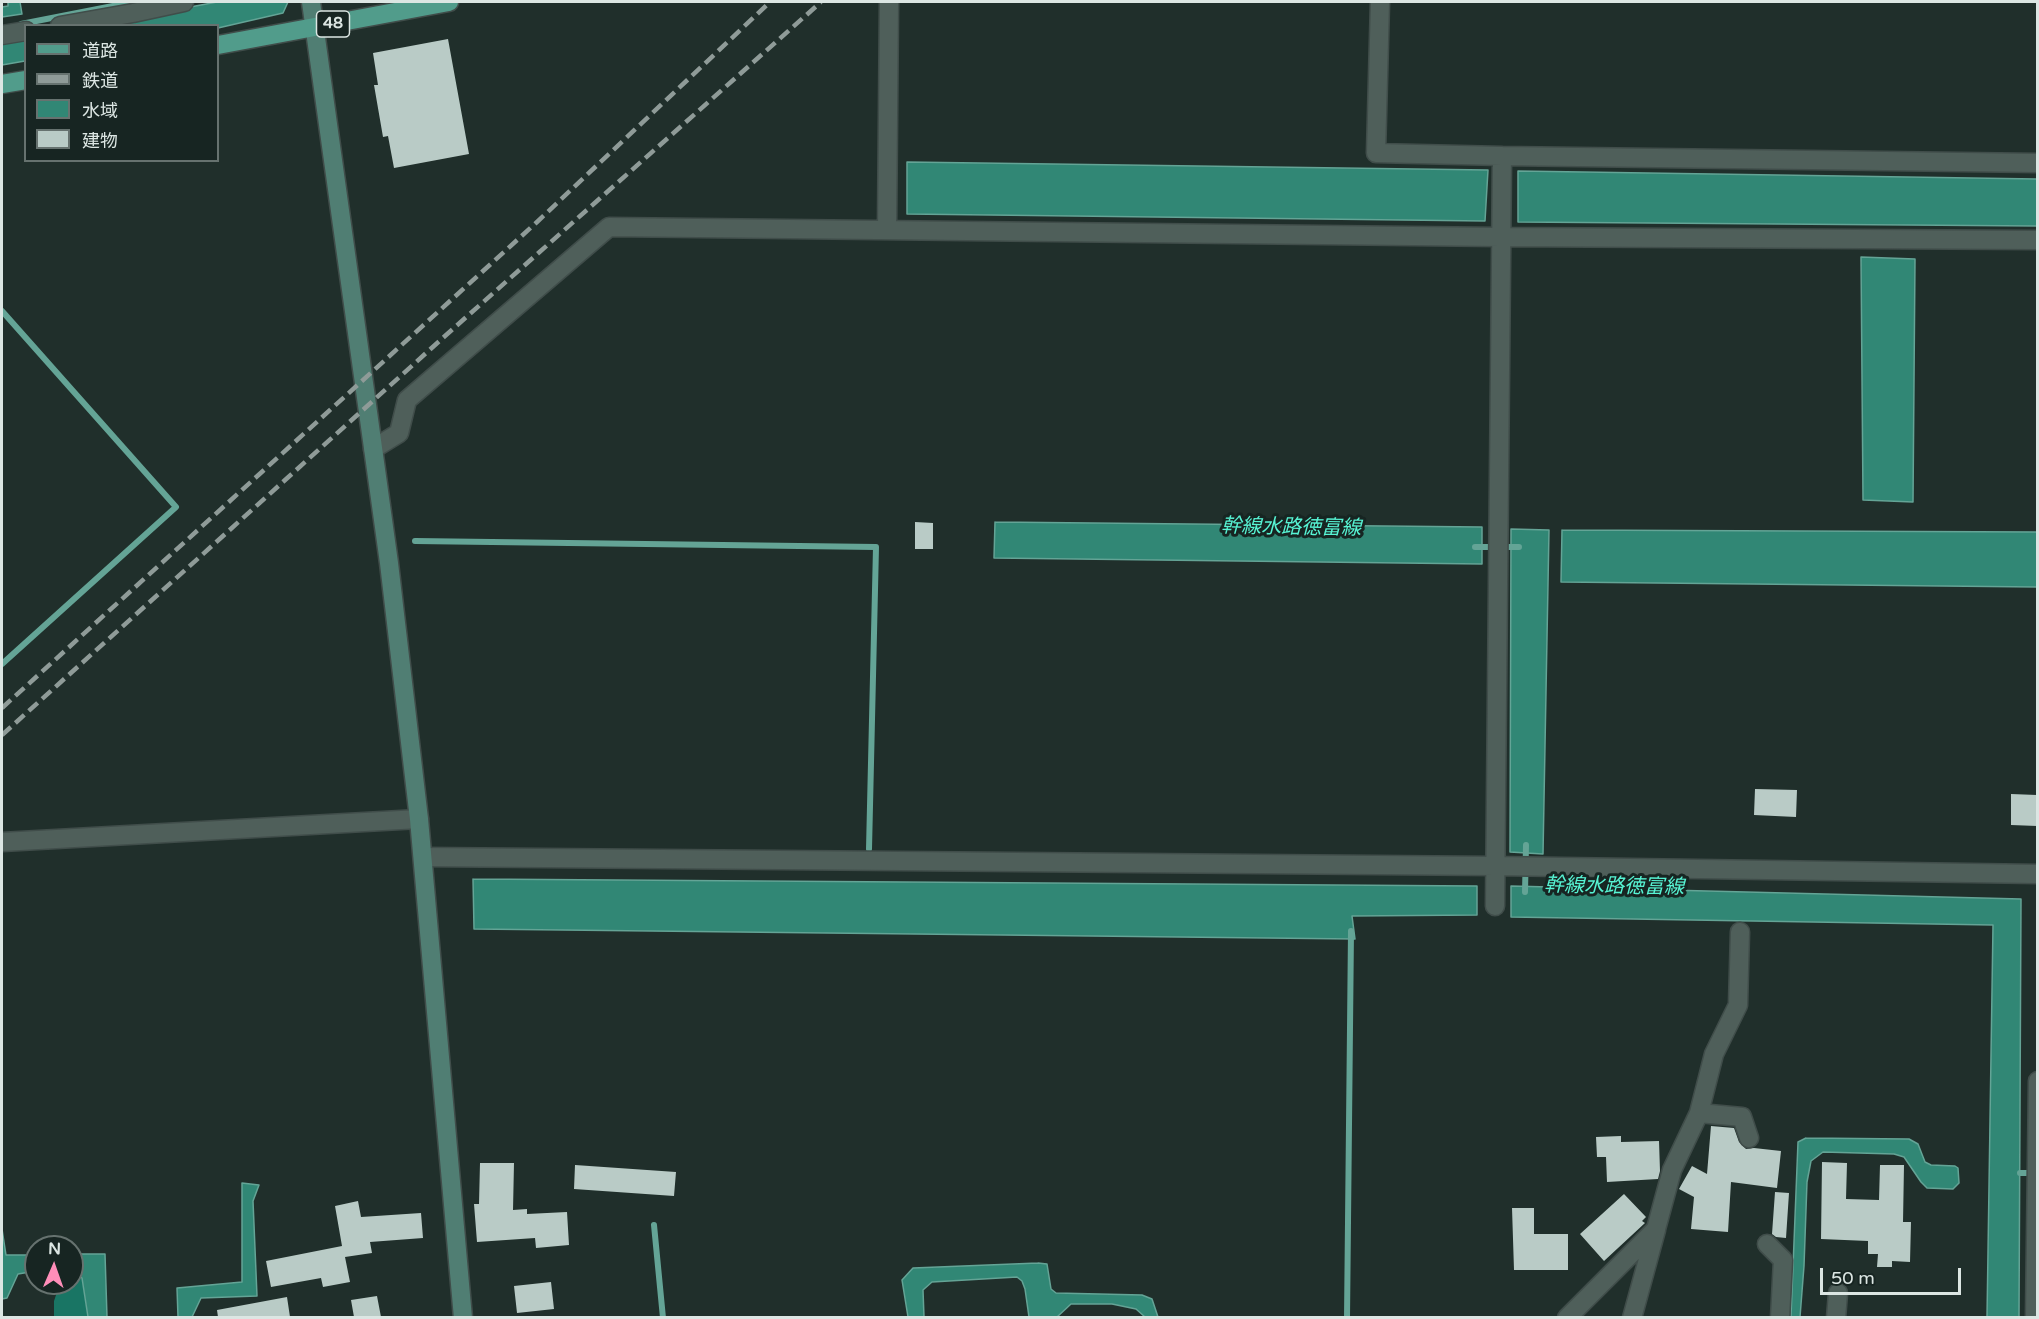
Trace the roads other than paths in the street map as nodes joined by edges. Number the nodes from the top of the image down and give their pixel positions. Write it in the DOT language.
graph roads {
  1 [pos="184,2"];
  2 [pos="449,2"];
  3 [pos="889,2"];
  4 [pos="1380,2"];
  5 [pos="312,4"];
  6 [pos="71,24"];
  7 [pos="315,28"];
  8 [pos="24,31"];
  9 [pos="2,35"];
  10 [pos="219,45"];
  11 [pos="24,80"];
  12 [pos="2,84"];
  13 [pos="1502,156"];
  14 [pos="2037,163"];
  15 [pos="887,230"];
  16 [pos="1500,237"];
  17 [pos="2037,240"];
  18 [pos="374,449"];
  19 [pos="419,819"];
  20 [pos="2,842"];
  21 [pos="423,857"];
  22 [pos="1495,867"];
  23 [pos="2037,874"];
  24 [pos="1495,897"];
  25 [pos="1740,932"];
  26 [pos="2037,1081"];
  27 [pos="1699,1113"];
  28 [pos="1749,1137"];
  29 [pos="1656,1228"];
  30 [pos="1767,1244"];
  31 [pos="1838,1293"];
  32 [pos="463,1317"];
  33 [pos="1567,1317"];
  34 [pos="1632,1317"];
  35 [pos="1780,1317"];
  36 [pos="1836,1317"];
  37 [pos="2035,1317"];
  1 -- 6 [label="street"];
  2 -- 7 [label="main road, 48"];
  3 -- 15 [label="street"];
  4 -- 13 [label="street"];
  5 -- 7 [label="street"];
  7 -- 10 [label="main road, 48"];
  7 -- 18 [label="street"];
  8 -- 9 [label="street"];
  11 -- 12 [label="main road"];
  13 -- 14 [label="street"];
  13 -- 16 [label="street"];
  15 -- 16 [label="street"];
  15 -- 18 [label="street"];
  16 -- 17 [label="street"];
  16 -- 22 [label="street"];
  18 -- 19 [label="street"];
  19 -- 20 [label="street"];
  19 -- 21 [label="street"];
  21 -- 22 [label="street"];
  21 -- 32 [label="street"];
  22 -- 23 [label="street"];
  22 -- 24 [label="street"];
  25 -- 27 [label="street"];
  26 -- 37 [label="street"];
  27 -- 28 [label="street"];
  27 -- 29 [label="street"];
  29 -- 33 [label="street"];
  29 -- 34 [label="street"];
  30 -- 35 [label="street"];
  31 -- 36 [label="street"];
}
